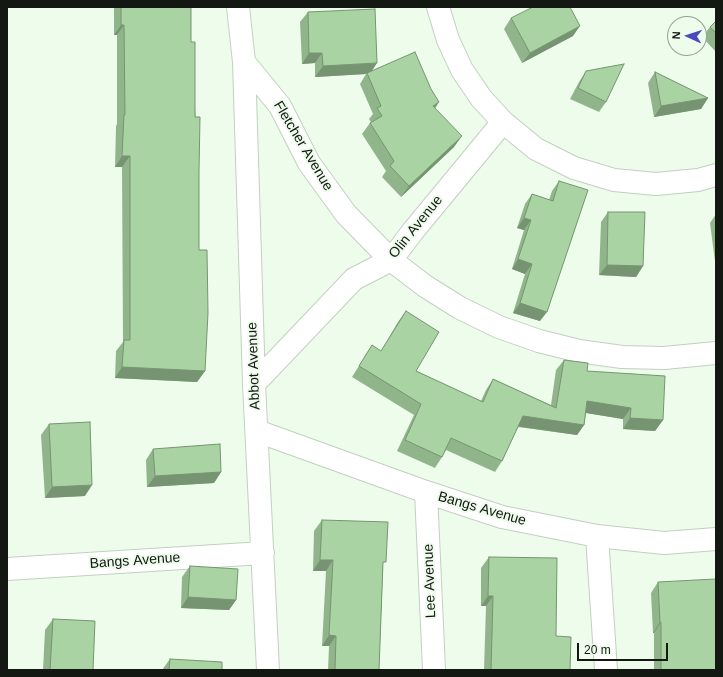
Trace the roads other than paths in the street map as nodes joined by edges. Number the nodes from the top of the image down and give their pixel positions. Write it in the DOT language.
graph roads {
  1 [pos="238,7"];
  2 [pos="438,7"];
  3 [pos="244,62"];
  4 [pos="503,122"];
  5 [pos="716,175"];
  6 [pos="391,260"];
  7 [pos="716,353"];
  8 [pos="254,384"];
  9 [pos="257,431"];
  10 [pos="426,492"];
  11 [pos="597,536"];
  12 [pos="716,539"];
  13 [pos="263,553"];
  14 [pos="7,568"];
  15 [pos="268,670"];
  16 [pos="434,670"];
  17 [pos="606,670"];
  1 -- 3 [label="street"];
  2 -- 4 [label="street"];
  3 -- 6 [label="street, Fletcher Avenue"];
  3 -- 8 [label="street, Abbot Avenue"];
  4 -- 5 [label="street"];
  4 -- 6 [label="street, Olin Avenue"];
  6 -- 7 [label="street, Fletcher Avenue"];
  6 -- 8 [label="street, Olin Avenue"];
  8 -- 9 [label="street, Abbot Avenue"];
  9 -- 10 [label="street, Bangs Avenue"];
  9 -- 13 [label="street, Abbot Avenue"];
  10 -- 11 [label="street, Bangs Avenue"];
  10 -- 16 [label="street, Lee Avenue"];
  11 -- 12 [label="street, Bangs Avenue"];
  11 -- 17 [label="street"];
  13 -- 14 [label="street, Bangs Avenue"];
  13 -- 15 [label="street, Abbot Avenue"];
}
